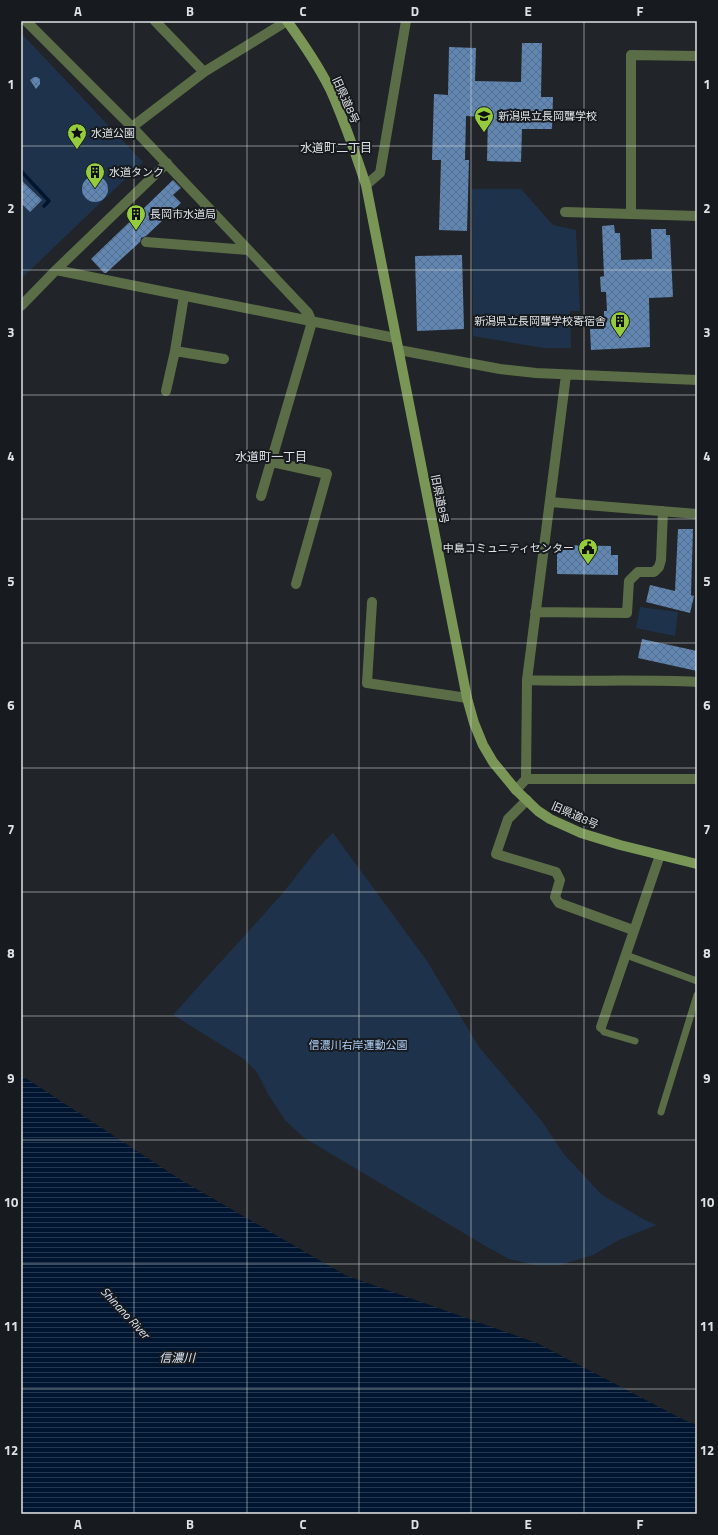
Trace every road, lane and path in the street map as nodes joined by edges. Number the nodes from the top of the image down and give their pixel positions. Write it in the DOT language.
graph roads {
  1 [pos="26,21"];
  2 [pos="155,21"];
  3 [pos="287,21"];
  4 [pos="406,21"];
  5 [pos="697,56"];
  6 [pos="204,72"];
  7 [pos="132,127"];
  8 [pos="167,163"];
  9 [pos="366,184"];
  10 [pos="565,212"];
  11 [pos="632,214"];
  12 [pos="697,216"];
  13 [pos="146,242"];
  14 [pos="248,250"];
  15 [pos="56,270"];
  16 [pos="184,296"];
  17 [pos="21,306"];
  18 [pos="312,322"];
  19 [pos="395,338"];
  20 [pos="399,350"];
  21 [pos="175,351"];
  22 [pos="224,359"];
  23 [pos="566,375"];
  24 [pos="697,380"];
  25 [pos="166,391"];
  26 [pos="272,462"];
  27 [pos="261,496"];
  28 [pos="550,502"];
  29 [pos="663,511"];
  30 [pos="697,514"];
  31 [pos="296,584"];
  32 [pos="372,602"];
  33 [pos="535,612"];
  34 [pos="527,680"];
  35 [pos="697,682"];
  36 [pos="467,698"];
  37 [pos="526,779"];
  38 [pos="697,779"];
  39 [pos="516,790"];
  40 [pos="527,800"];
  41 [pos="660,855"];
  42 [pos="697,864"];
  43 [pos="633,930"];
  44 [pos="626,955"];
  45 [pos="697,980"];
  46 [pos="697,995"];
  47 [pos="602,1027"];
  48 [pos="635,1041"];
  49 [pos="661,1112"];
  1 -- 7 [label="street"];
  2 -- 6 [label="street"];
  3 -- 6 [label="street"];
  3 -- 9 [label="street, 旧県道8号"];
  4 -- 9 [label="street"];
  5 -- 11 [label="street"];
  6 -- 7 [label="street"];
  7 -- 8 [label="street"];
  8 -- 14 [label="street"];
  8 -- 15 [label="street"];
  9 -- 19 [label="street, 旧県道8号"];
  10 -- 11 [label="street"];
  11 -- 12 [label="street"];
  13 -- 14 [label="street"];
  14 -- 18 [label="street"];
  15 -- 16 [label="street"];
  15 -- 17 [label="street"];
  16 -- 18 [label="street"];
  16 -- 21 [label="street"];
  18 -- 19 [label="street"];
  18 -- 26 [label="street"];
  19 -- 20 [label="street, 旧県道8号"];
  20 -- 23 [label="street"];
  20 -- 36 [label="street, 旧県道8号"];
  21 -- 22 [label="street"];
  21 -- 25 [label="street"];
  23 -- 24 [label="street"];
  23 -- 28 [label="street"];
  26 -- 27 [label="street"];
  26 -- 31 [label="street"];
  28 -- 29 [label="street"];
  28 -- 33 [label="street"];
  29 -- 30 [label="street"];
  29 -- 33 [label="street"];
  32 -- 36 [label="street"];
  33 -- 34 [label="street"];
  34 -- 35 [label="street"];
  34 -- 37 [label="street"];
  36 -- 39 [label="street, 旧県道8号"];
  37 -- 38 [label="street"];
  37 -- 39 [label="street"];
  39 -- 40 [label="street, 旧県道8号"];
  40 -- 41 [label="street, 旧県道8号"];
  40 -- 43 [label="street"];
  41 -- 42 [label="street, 旧県道8号"];
  41 -- 43 [label="street"];
  43 -- 44 [label="street"];
  44 -- 45 [label="lane"];
  44 -- 47 [label="street"];
  46 -- 49 [label="lane"];
  47 -- 48 [label="lane"];
}
